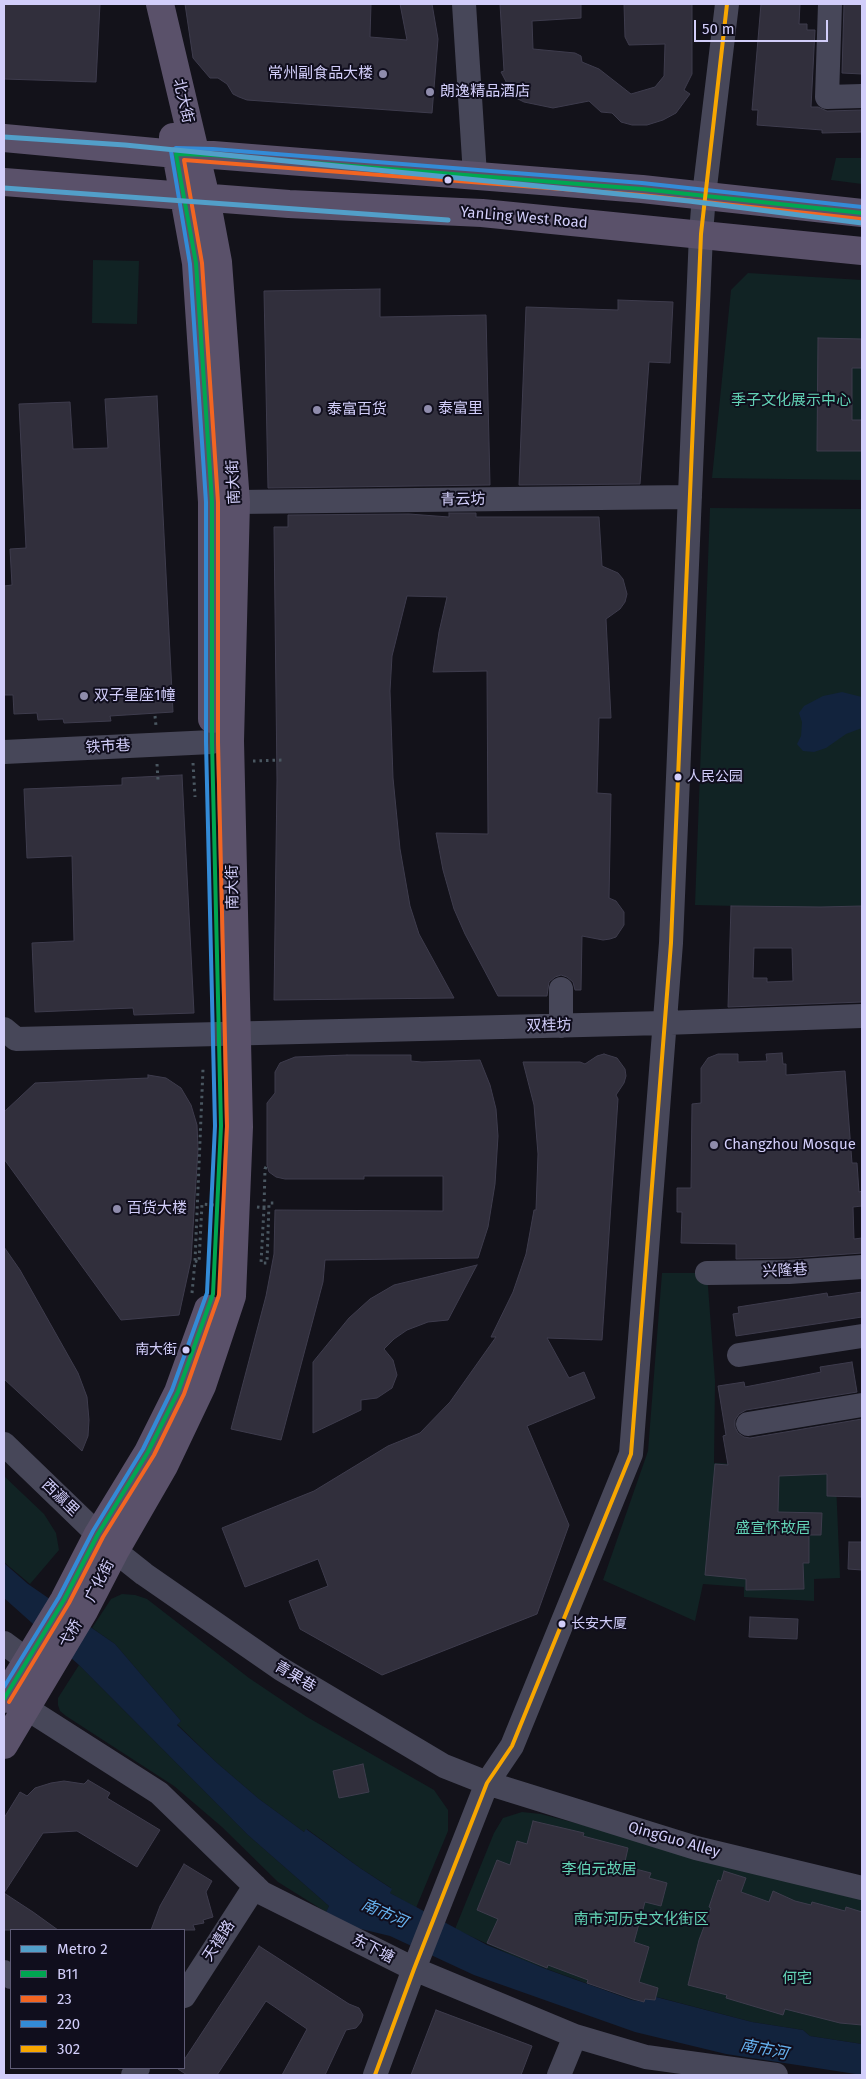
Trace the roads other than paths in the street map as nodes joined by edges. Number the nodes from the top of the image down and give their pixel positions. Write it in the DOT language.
graph roads {
  1 [pos="145,4"];
  2 [pos="160,4"];
  3 [pos="464,4"];
  4 [pos="727,4"];
  5 [pos="830,4"];
  6 [pos="862,96"];
  7 [pos="4,138"];
  8 [pos="186,154"];
  9 [pos="475,175"];
  10 [pos="4,182"];
  11 [pos="704,195"];
  12 [pos="195,197"];
  13 [pos="862,213"];
  14 [pos="701,234"];
  15 [pos="862,251"];
  16 [pos="690,497"];
  17 [pos="236,502"];
  18 [pos="212,742"];
  19 [pos="4,752"];
  20 [pos="561,990"];
  21 [pos="862,1016"];
  22 [pos="664,1023"];
  23 [pos="561,1026"];
  24 [pos="4,1029"];
  25 [pos="228,1034"];
  26 [pos="862,1267"];
  27 [pos="707,1273"];
  28 [pos="862,1336"];
  29 [pos="738,1356"];
  30 [pos="862,1406"];
  31 [pos="748,1424"];
  32 [pos="4,1444"];
  33 [pos="106,1543"];
  34 [pos="74,1606"];
  35 [pos="4,1643"];
  36 [pos="41,1653"];
  37 [pos="15,1704"];
  38 [pos="4,1746"];
  39 [pos="487,1783"];
  40 [pos="254,1886"];
  41 [pos="862,1888"];
  42 [pos="417,1963"];
  43 [pos="185,1994"];
  44 [pos="575,2036"];
  45 [pos="375,2075"];
  46 [pos="559,2075"];
  47 [pos="776,2075"];
  1 -- 8 [label="main road, 北大街"];
  2 -- 8 [label="main road, 北大街"];
  3 -- 9 [label="street"];
  4 -- 11 [label="street"];
  5 -- 6 [label="street"];
  7 -- 8 [label="main road"];
  8 -- 9 [label="main road"];
  8 -- 12 [label="main road, 北大街"];
  9 -- 11 [label="main road"];
  10 -- 12 [label="main road, YanLing West Road"];
  11 -- 13 [label="main road"];
  11 -- 14 [label="street"];
  12 -- 14 [label="main road, YanLing West Road"];
  12 -- 17 [label="main road, 南大街"];
  12 -- 18 [label="main road, 南大街"];
  14 -- 15 [label="main road, YanLing West Road"];
  14 -- 16 [label="street"];
  16 -- 17 [label="street, 青云坊"];
  16 -- 22 [label="street"];
  17 -- 25 [label="main road, 南大街"];
  18 -- 19 [label="street, 铁市巷"];
  18 -- 25 [label="main road, 南大街"];
  20 -- 23 [label="street"];
  21 -- 22 [label="street, 双桂坊"];
  22 -- 23 [label="street, 双桂坊"];
  22 -- 39 [label="street"];
  23 -- 25 [label="street, 双桂坊"];
  24 -- 25 [label="street, 双桂坊"];
  25 -- 33 [label="main road, 南大街"];
  26 -- 27 [label="street, 兴隆巷"];
  28 -- 29 [label="street"];
  30 -- 31 [label="street"];
  32 -- 33 [label="street, 西瀛里"];
  33 -- 34 [label="main road, 广化街"];
  33 -- 39 [label="street, 青果巷"];
  34 -- 36 [label="main road, 弋桥"];
  35 -- 36 [label="street"];
  36 -- 37 [label="main road, 弋桥"];
  37 -- 38 [label="main road, 弋桥"];
  37 -- 40 [label="street, 东下塘"];
  39 -- 41 [label="street, QingGuo Alley"];
  39 -- 42 [label="street"];
  40 -- 42 [label="street, 东下塘"];
  40 -- 43 [label="street, 天禧路"];
  42 -- 44 [label="street, 东下塘"];
  42 -- 45 [label="street"];
  44 -- 46 [label="street"];
  44 -- 47 [label="street, 东下塘"];
}
